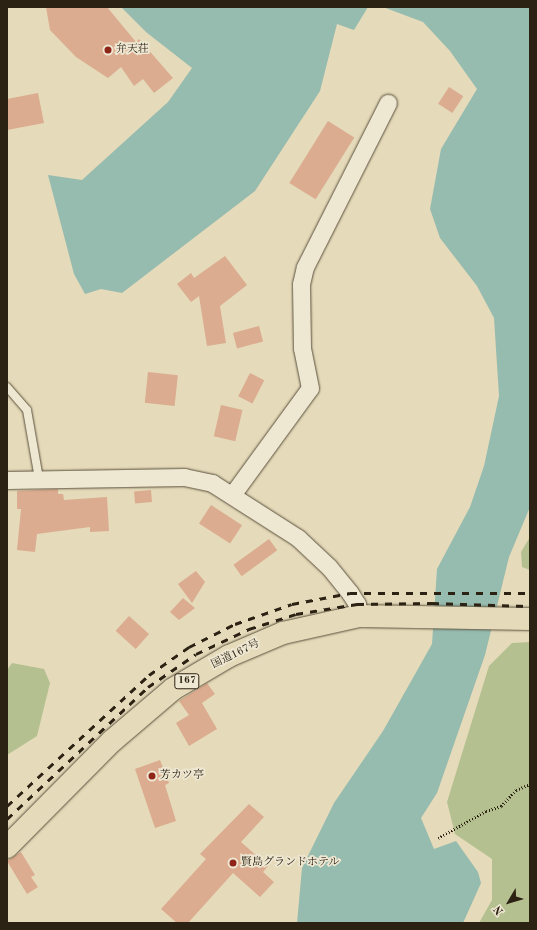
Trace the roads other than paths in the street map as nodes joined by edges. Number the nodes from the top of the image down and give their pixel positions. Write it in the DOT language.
graph roads {
  1 [pos="388,103"];
  2 [pos="7,387"];
  3 [pos="38,479"];
  4 [pos="7,480"];
  5 [pos="232,495"];
  6 [pos="359,616"];
  7 [pos="525,618"];
  8 [pos="7,846"];
  1 -- 5 [label="street"];
  2 -- 3 [label="lane"];
  3 -- 4 [label="street"];
  3 -- 5 [label="street"];
  5 -- 6 [label="street"];
  6 -- 7 [label="highway, 国道167号 / 167"];
  6 -- 8 [label="highway, 国道167号 / 167"];
}
